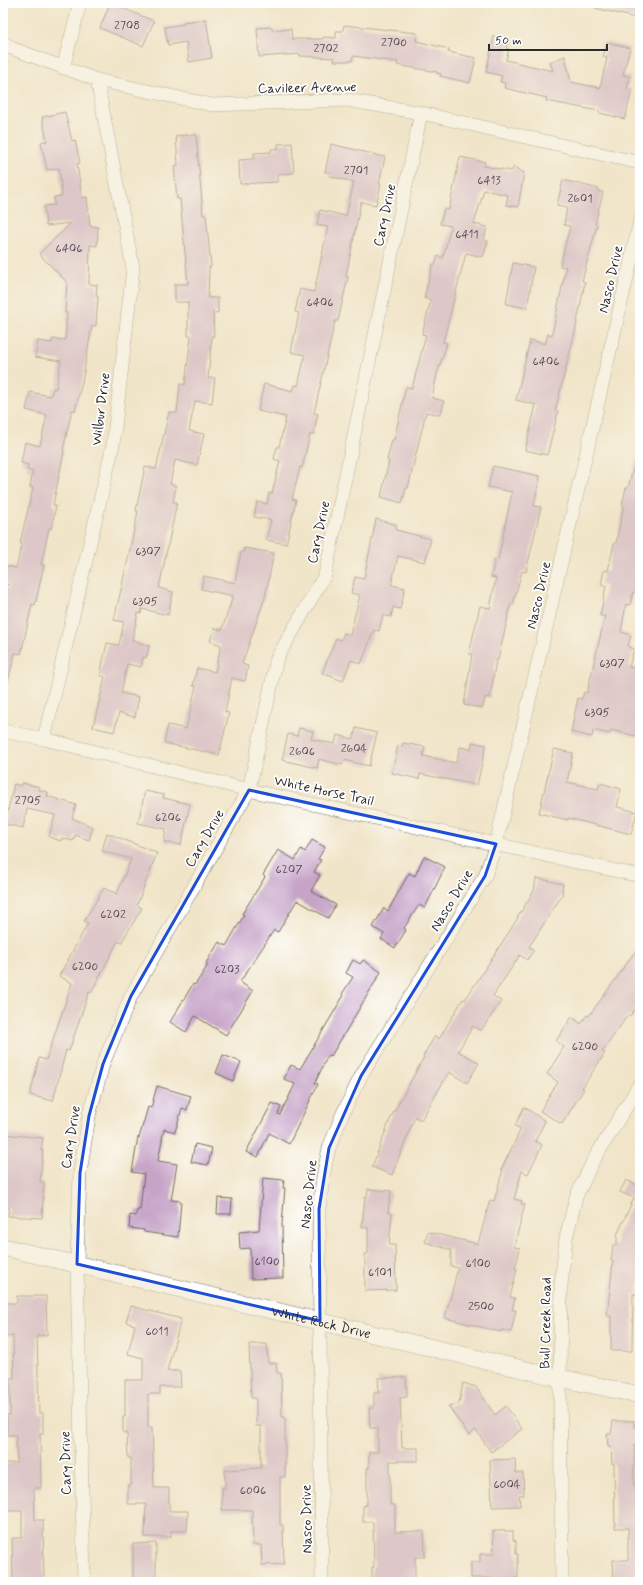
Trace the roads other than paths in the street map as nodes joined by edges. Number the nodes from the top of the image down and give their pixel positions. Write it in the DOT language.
graph roads {
  1 [pos="80,3"];
  2 [pos="3,42"];
  3 [pos="63,68"];
  4 [pos="97,80"];
  5 [pos="421,113"];
  6 [pos="640,163"];
  7 [pos="640,222"];
  8 [pos="3,731"];
  9 [pos="44,739"];
  10 [pos="250,790"];
  11 [pos="496,844"];
  12 [pos="640,876"];
  13 [pos="640,1084"];
  14 [pos="3,1247"];
  15 [pos="77,1264"];
  16 [pos="320,1321"];
  17 [pos="560,1378"];
  18 [pos="640,1395"];
  19 [pos="84,1582"];
  20 [pos="322,1582"];
  21 [pos="562,1582"];
  1 -- 3 [label="street"];
  2 -- 3 [label="street, Cavileer Avenue"];
  3 -- 4 [label="street, Cavileer Avenue"];
  4 -- 5 [label="street, Cavileer Avenue"];
  4 -- 9 [label="street, Wilbur Drive"];
  5 -- 6 [label="street, Cavileer Avenue"];
  5 -- 10 [label="street, Cary Drive"];
  7 -- 11 [label="street, Nasco Drive"];
  8 -- 9 [label="street, White Horse Trail"];
  9 -- 10 [label="street, White Horse Trail"];
  10 -- 11 [label="street, White Horse Trail"];
  10 -- 15 [label="street, Cary Drive"];
  11 -- 12 [label="street, White Horse Trail"];
  11 -- 16 [label="street, Nasco Drive"];
  13 -- 17 [label="street, Bull Creek Road"];
  14 -- 15 [label="street, White Rock Drive"];
  15 -- 16 [label="street, White Rock Drive"];
  15 -- 19 [label="street, Cary Drive"];
  16 -- 17 [label="street, White Rock Drive"];
  16 -- 20 [label="street, Nasco Drive"];
  17 -- 18 [label="street, White Rock Drive"];
  17 -- 21 [label="street, Bull Creek Road"];
}
